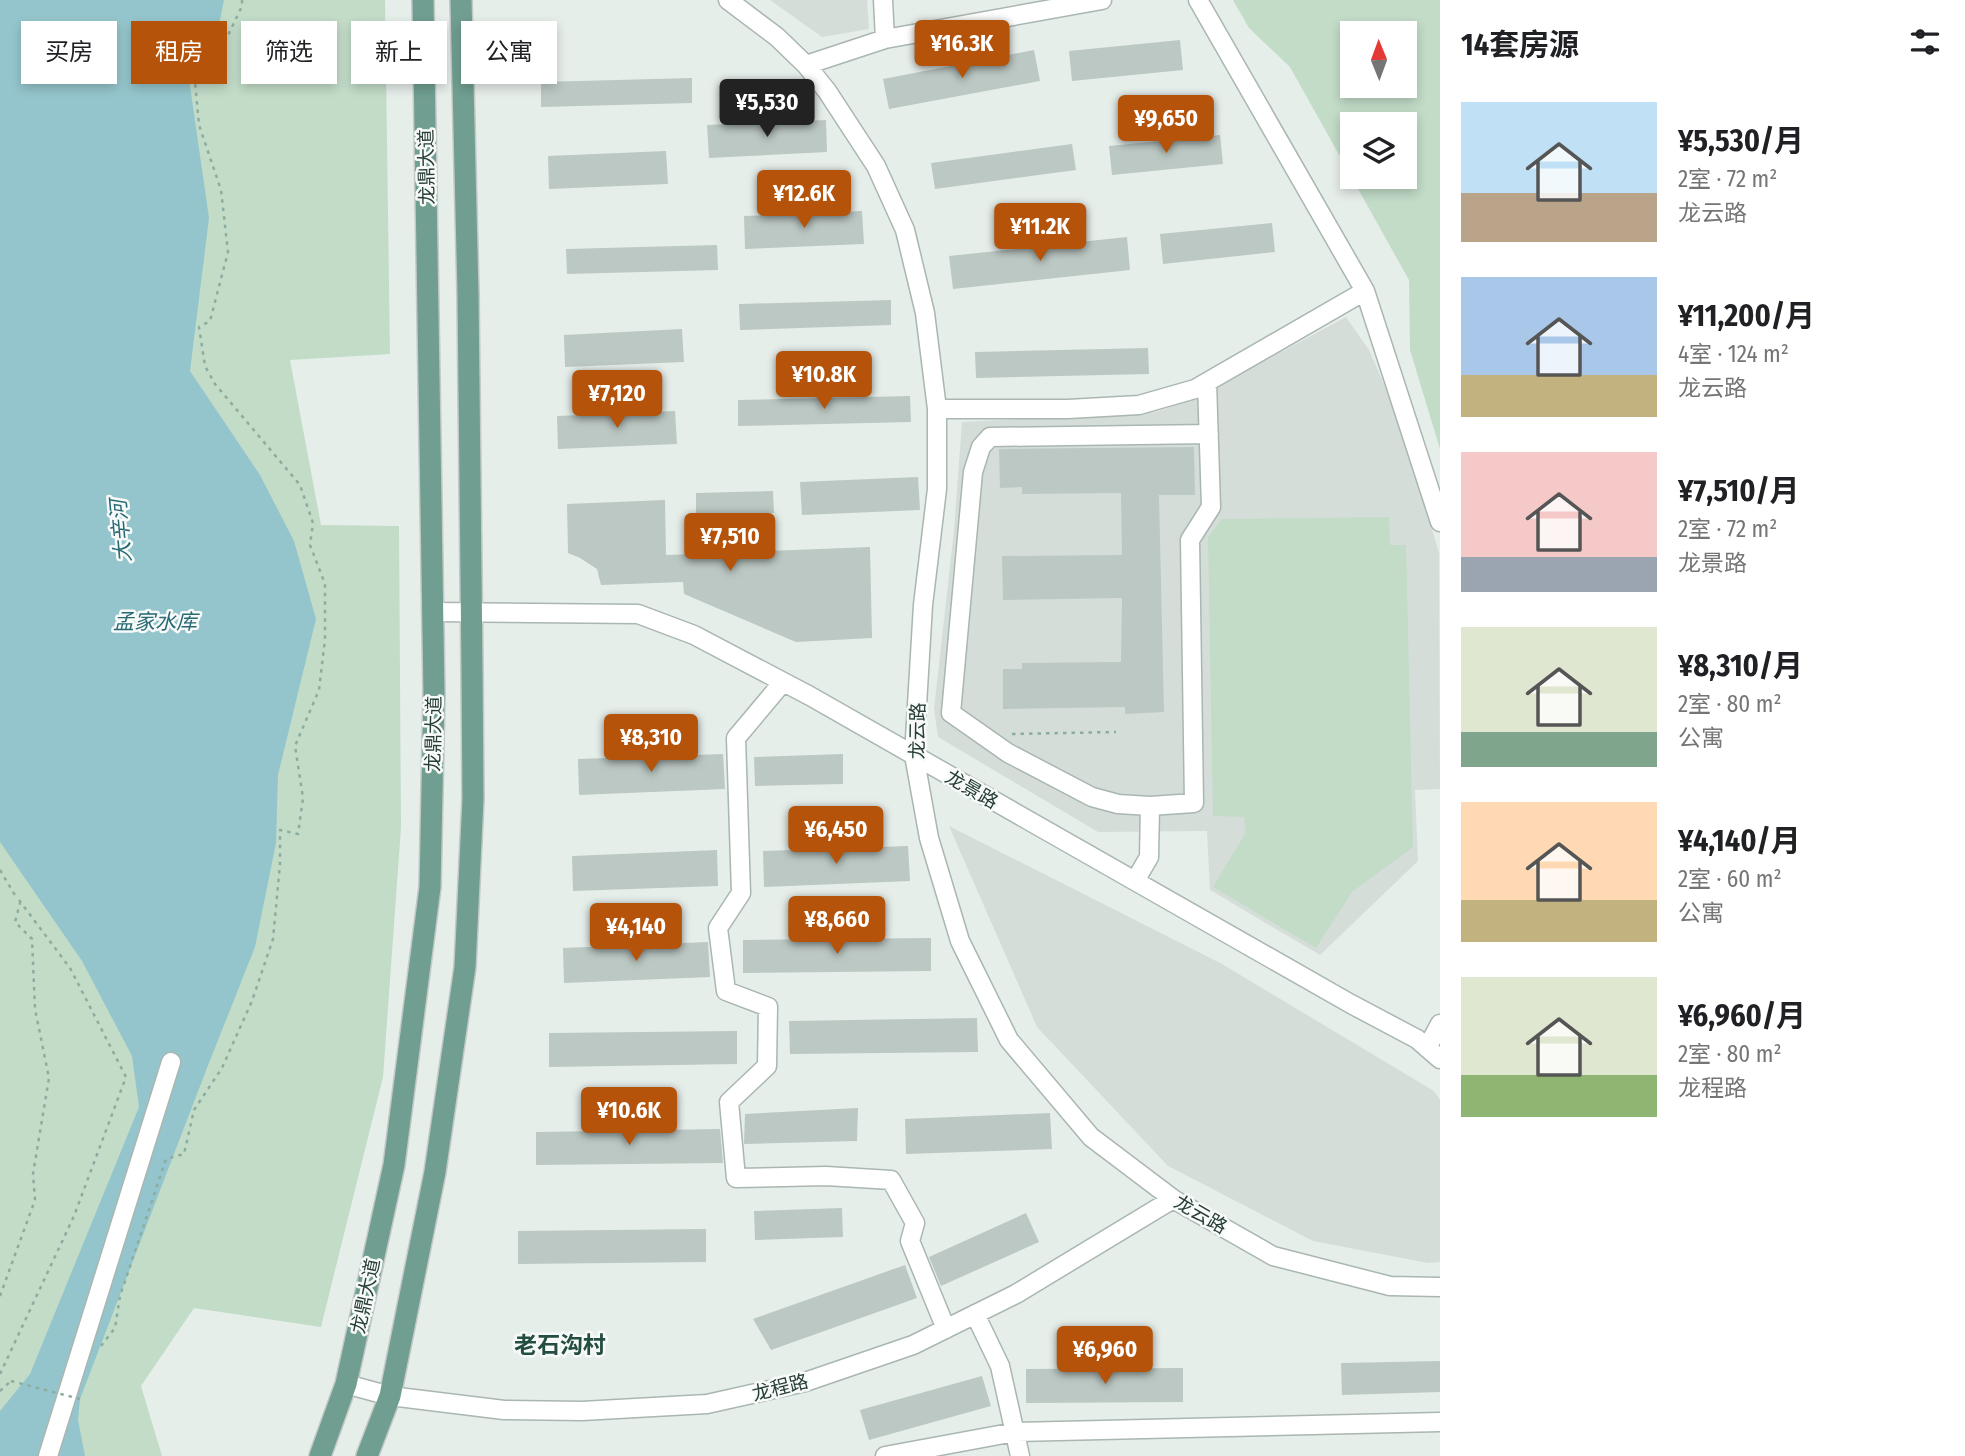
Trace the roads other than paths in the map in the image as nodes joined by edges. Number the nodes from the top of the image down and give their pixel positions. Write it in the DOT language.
graph roads {
  1 [pos="423,0"];
  2 [pos="461,0"];
  3 [pos="728,0"];
  4 [pos="884,0"];
  5 [pos="1102,0"];
  6 [pos="1198,0"];
  7 [pos="885,39"];
  8 [pos="806,65"];
  9 [pos="1365,291"];
  10 [pos="1207,382"];
  11 [pos="937,410"];
  12 [pos="1209,434"];
  13 [pos="1440,522"];
  14 [pos="433,612"];
  15 [pos="472,613"];
  16 [pos="783,682"];
  17 [pos="914,755"];
  18 [pos="1150,806"];
  19 [pos="1135,881"];
  20 [pos="1440,1024"];
  21 [pos="1434,1053"];
  22 [pos="171,1062"];
  23 [pos="1173,1199"];
  24 [pos="1440,1287"];
  25 [pos="975,1314"];
  26 [pos="946,1329"];
  27 [pos="346,1384"];
  28 [pos="390,1396"];
  29 [pos="1440,1422"];
  30 [pos="1015,1432"];
  31 [pos="48,1456"];
  32 [pos="320,1456"];
  33 [pos="367,1456"];
  34 [pos="885,1456"];
  35 [pos="1020,1456"];
  1 -- 14 [label="main road, 龙鼎大道"];
  2 -- 15 [label="main road, 龙鼎大道"];
  3 -- 8 [label="street, 龙云路"];
  4 -- 7 [label="street"];
  5 -- 7 [label="street"];
  6 -- 9 [label="street"];
  7 -- 8 [label="street"];
  8 -- 11 [label="street, 龙云路"];
  9 -- 10 [label="street"];
  9 -- 13 [label="street"];
  10 -- 11 [label="street"];
  10 -- 12 [label="street"];
  11 -- 17 [label="street, 龙云路"];
  12 -- 18 [label="street"];
  12 -- 18 [label="street"];
  14 -- 15 [label="street, 龙景路"];
  14 -- 27 [label="main road, 龙鼎大道"];
  15 -- 16 [label="street, 龙景路"];
  15 -- 28 [label="main road, 龙鼎大道"];
  16 -- 17 [label="street, 龙景路"];
  16 -- 26 [label="street"];
  17 -- 19 [label="street, 龙景路"];
  17 -- 23 [label="street, 龙云路"];
  18 -- 19 [label="street"];
  19 -- 21 [label="street, 龙景路"];
  20 -- 21 [label="street"];
  22 -- 31 [label="street"];
  23 -- 24 [label="street, 龙云路"];
  23 -- 25 [label="street, 龙程路"];
  25 -- 26 [label="street, 龙程路"];
  25 -- 30 [label="street"];
  26 -- 28 [label="street, 龙程路"];
  27 -- 28 [label="street, 龙程路"];
  27 -- 32 [label="main road, 龙鼎大道"];
  28 -- 33 [label="main road, 龙鼎大道"];
  29 -- 30 [label="street"];
  30 -- 34 [label="street"];
  30 -- 35 [label="street"];
}
